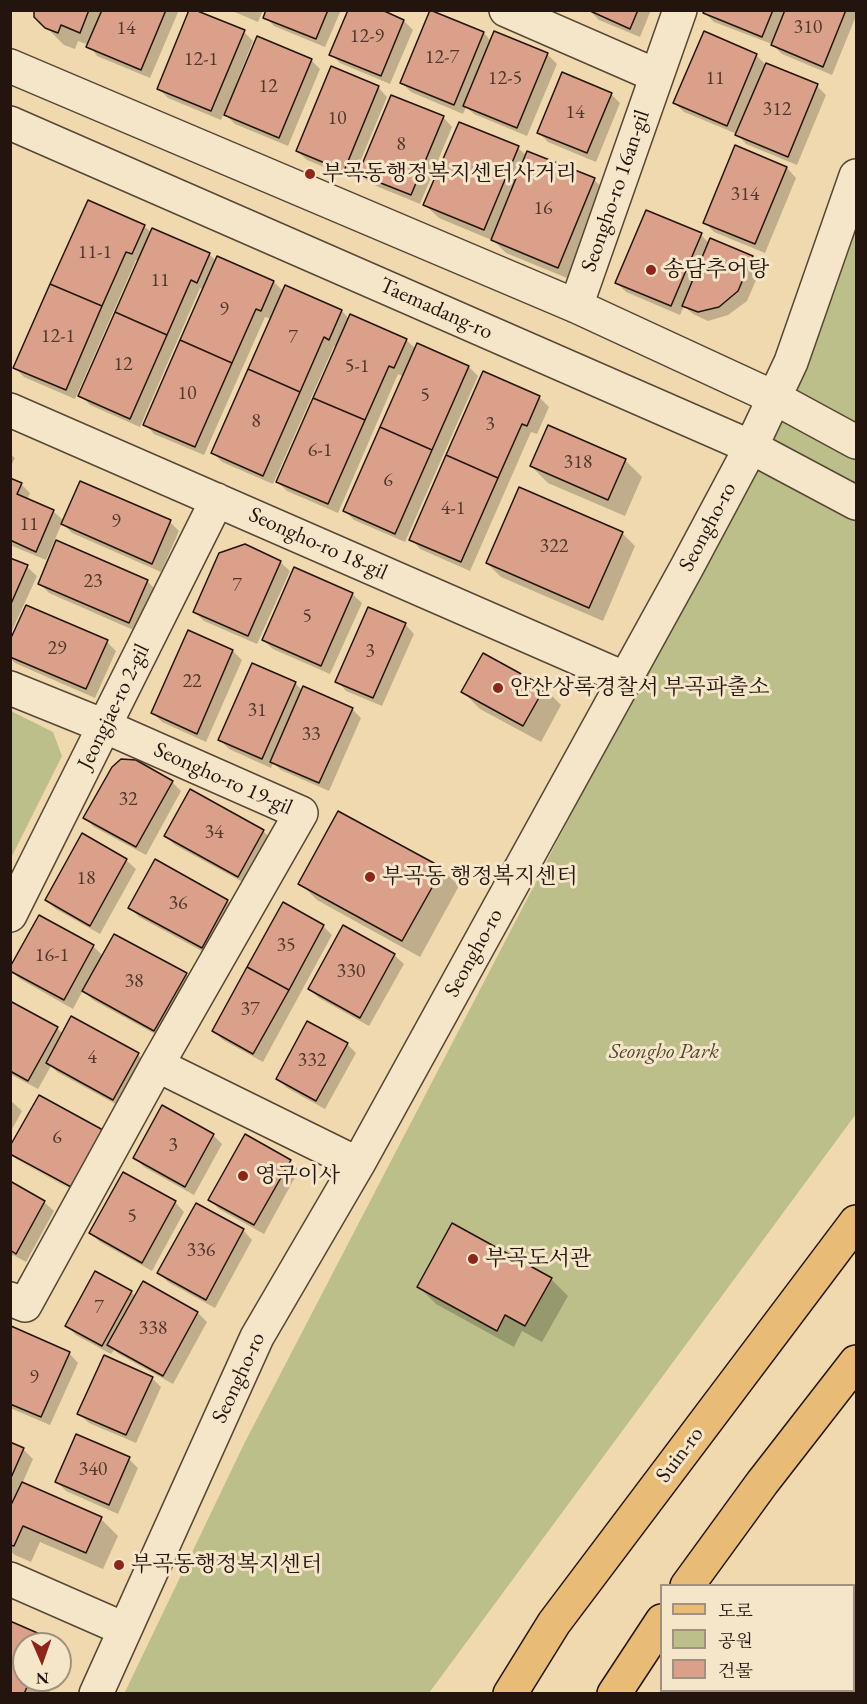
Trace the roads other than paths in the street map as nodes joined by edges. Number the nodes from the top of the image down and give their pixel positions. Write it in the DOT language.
graph roads {
  1 [pos="507,10"];
  2 [pos="680,10"];
  3 [pos="10,66"];
  4 [pos="656,75"];
  5 [pos="10,123"];
  6 [pos="856,176"];
  7 [pos="576,306"];
  8 [pos="775,398"];
  9 [pos="10,410"];
  10 [pos="856,442"];
  11 [pos="751,447"];
  12 [pos="217,500"];
  13 [pos="856,503"];
  14 [pos="626,679"];
  15 [pos="10,688"];
  16 [pos="104,726"];
  17 [pos="10,915"];
  18 [pos="157,1065"];
  19 [pos="358,1164"];
  20 [pos="856,1222"];
  21 [pos="10,1299"];
  22 [pos="856,1362"];
  23 [pos="10,1579"];
  24 [pos="688,1584"];
  25 [pos="660,1624"];
  26 [pos="124,1629"];
  27 [pos="96,1694"];
  28 [pos="510,1694"];
  29 [pos="614,1694"];
  1 -- 4 [label="street"];
  2 -- 4 [label="street, Seongho-ro 16an-gil"];
  3 -- 7 [label="street"];
  4 -- 7 [label="street, Seongho-ro 16an-gil"];
  5 -- 11 [label="street, Taemadang-ro"];
  6 -- 8 [label="street, Seongho-ro"];
  7 -- 8 [label="street"];
  8 -- 10 [label="street"];
  8 -- 11 [label="street, Seongho-ro"];
  9 -- 12 [label="street, Seongho-ro 18-gil"];
  11 -- 13 [label="street, Taemadang-ro"];
  11 -- 14 [label="street, Seongho-ro"];
  12 -- 14 [label="street, Seongho-ro 18-gil"];
  12 -- 16 [label="street, Jeongjae-ro 2-gil"];
  14 -- 19 [label="street, Seongho-ro"];
  15 -- 16 [label="street, Seongho-ro 19-gil"];
  16 -- 17 [label="street, Jeongjae-ro 2-gil"];
  16 -- 18 [label="street, Seongho-ro 19-gil"];
  18 -- 19 [label="street"];
  18 -- 21 [label="street, Seongho-ro 19-gil"];
  19 -- 26 [label="street, Seongho-ro"];
  20 -- 28 [label="main road, Suin-ro"];
  22 -- 24 [label="main road"];
  23 -- 26 [label="street"];
  25 -- 29 [label="main road"];
  26 -- 27 [label="street, Seongho-ro"];
}
